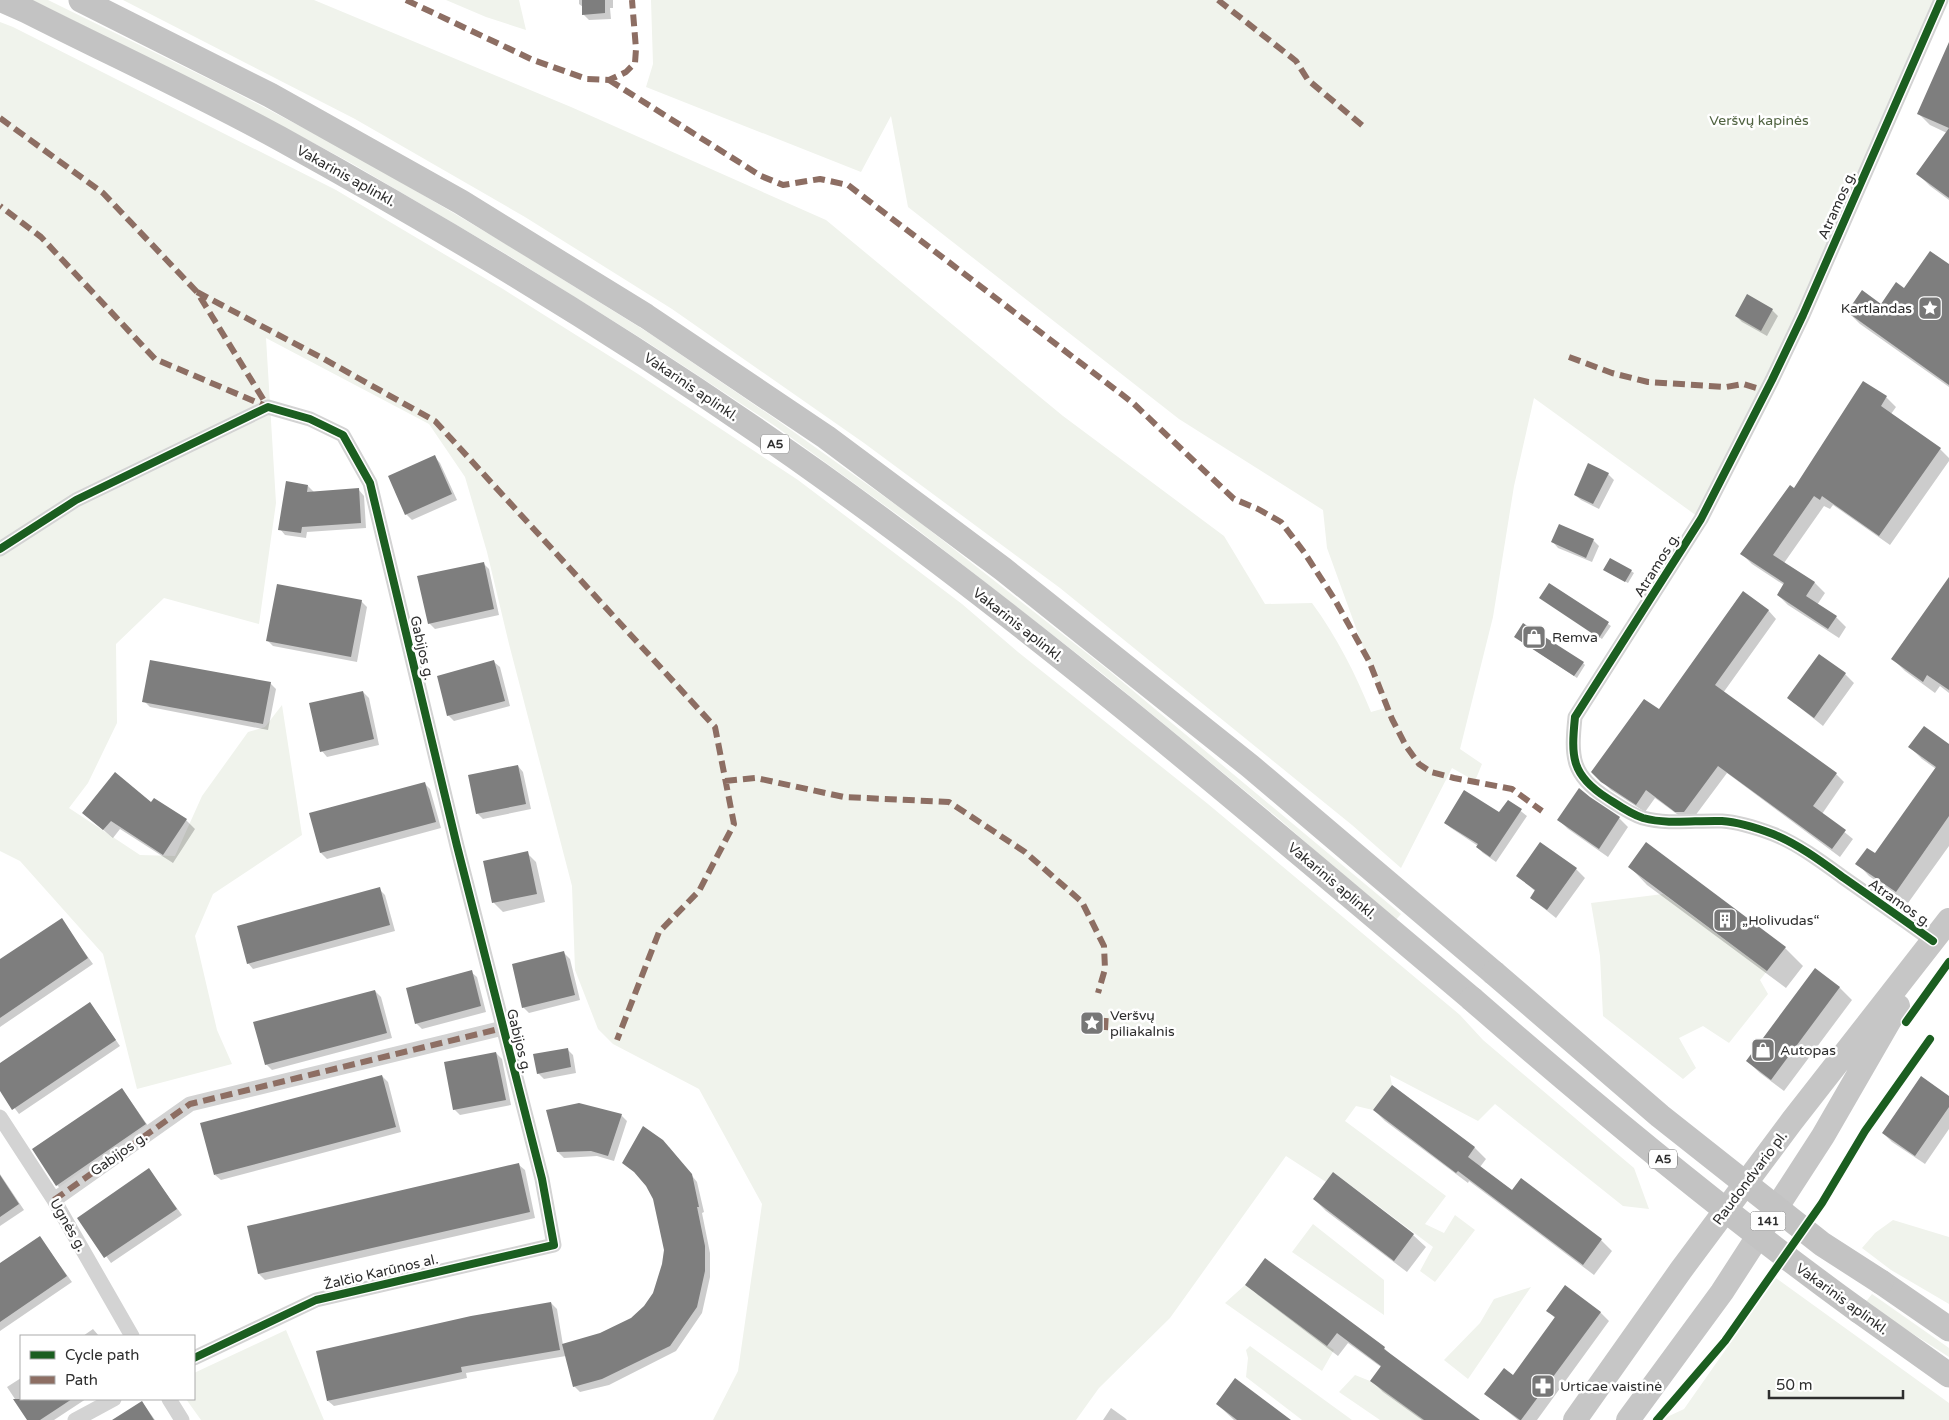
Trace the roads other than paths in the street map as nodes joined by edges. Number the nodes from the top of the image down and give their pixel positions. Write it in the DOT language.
graph roads {
  1 [pos="2,0"];
  2 [pos="80,0"];
  3 [pos="1941,0"];
  4 [pos="0,549"];
  5 [pos="1949,920"];
  6 [pos="1933,941"];
  7 [pos="503,1028"];
  8 [pos="0,1117"];
  9 [pos="54,1200"];
  10 [pos="554,1245"];
  11 [pos="1949,1329"];
  12 [pos="131,1335"];
  13 [pos="195,1358"];
  14 [pos="1949,1375"];
  15 [pos="112,1400"];
  16 [pos="170,1400"];
  17 [pos="75,1420"];
  18 [pos="182,1420"];
  19 [pos="1575,1420"];
  20 [pos="1628,1420"];
  1 -- 14 [label="highway, Vakarinis aplinkl. / A5, bridge"];
  2 -- 11 [label="highway, A5, bridge"];
  3 -- 6 [label="street, Atramos g."];
  4 -- 7 [label="street, Gabijos g."];
  5 -- 6 [label="main road, Raudondvario pl. / 141"];
  6 -- 19 [label="main road, Raudondvario pl. / 141"];
  6 -- 20 [label="main road, Raudondvario pl. / 141"];
  7 -- 9 [label="street, Gabijos g."];
  7 -- 10 [label="street, Gabijos g."];
  8 -- 9 [label="street, Ugnės g."];
  9 -- 12 [label="street, Ugnės g."];
  10 -- 13 [label="street, Žalčio Karūnos al."];
  15 -- 17 [label="street"];
  16 -- 18 [label="street"];
}
